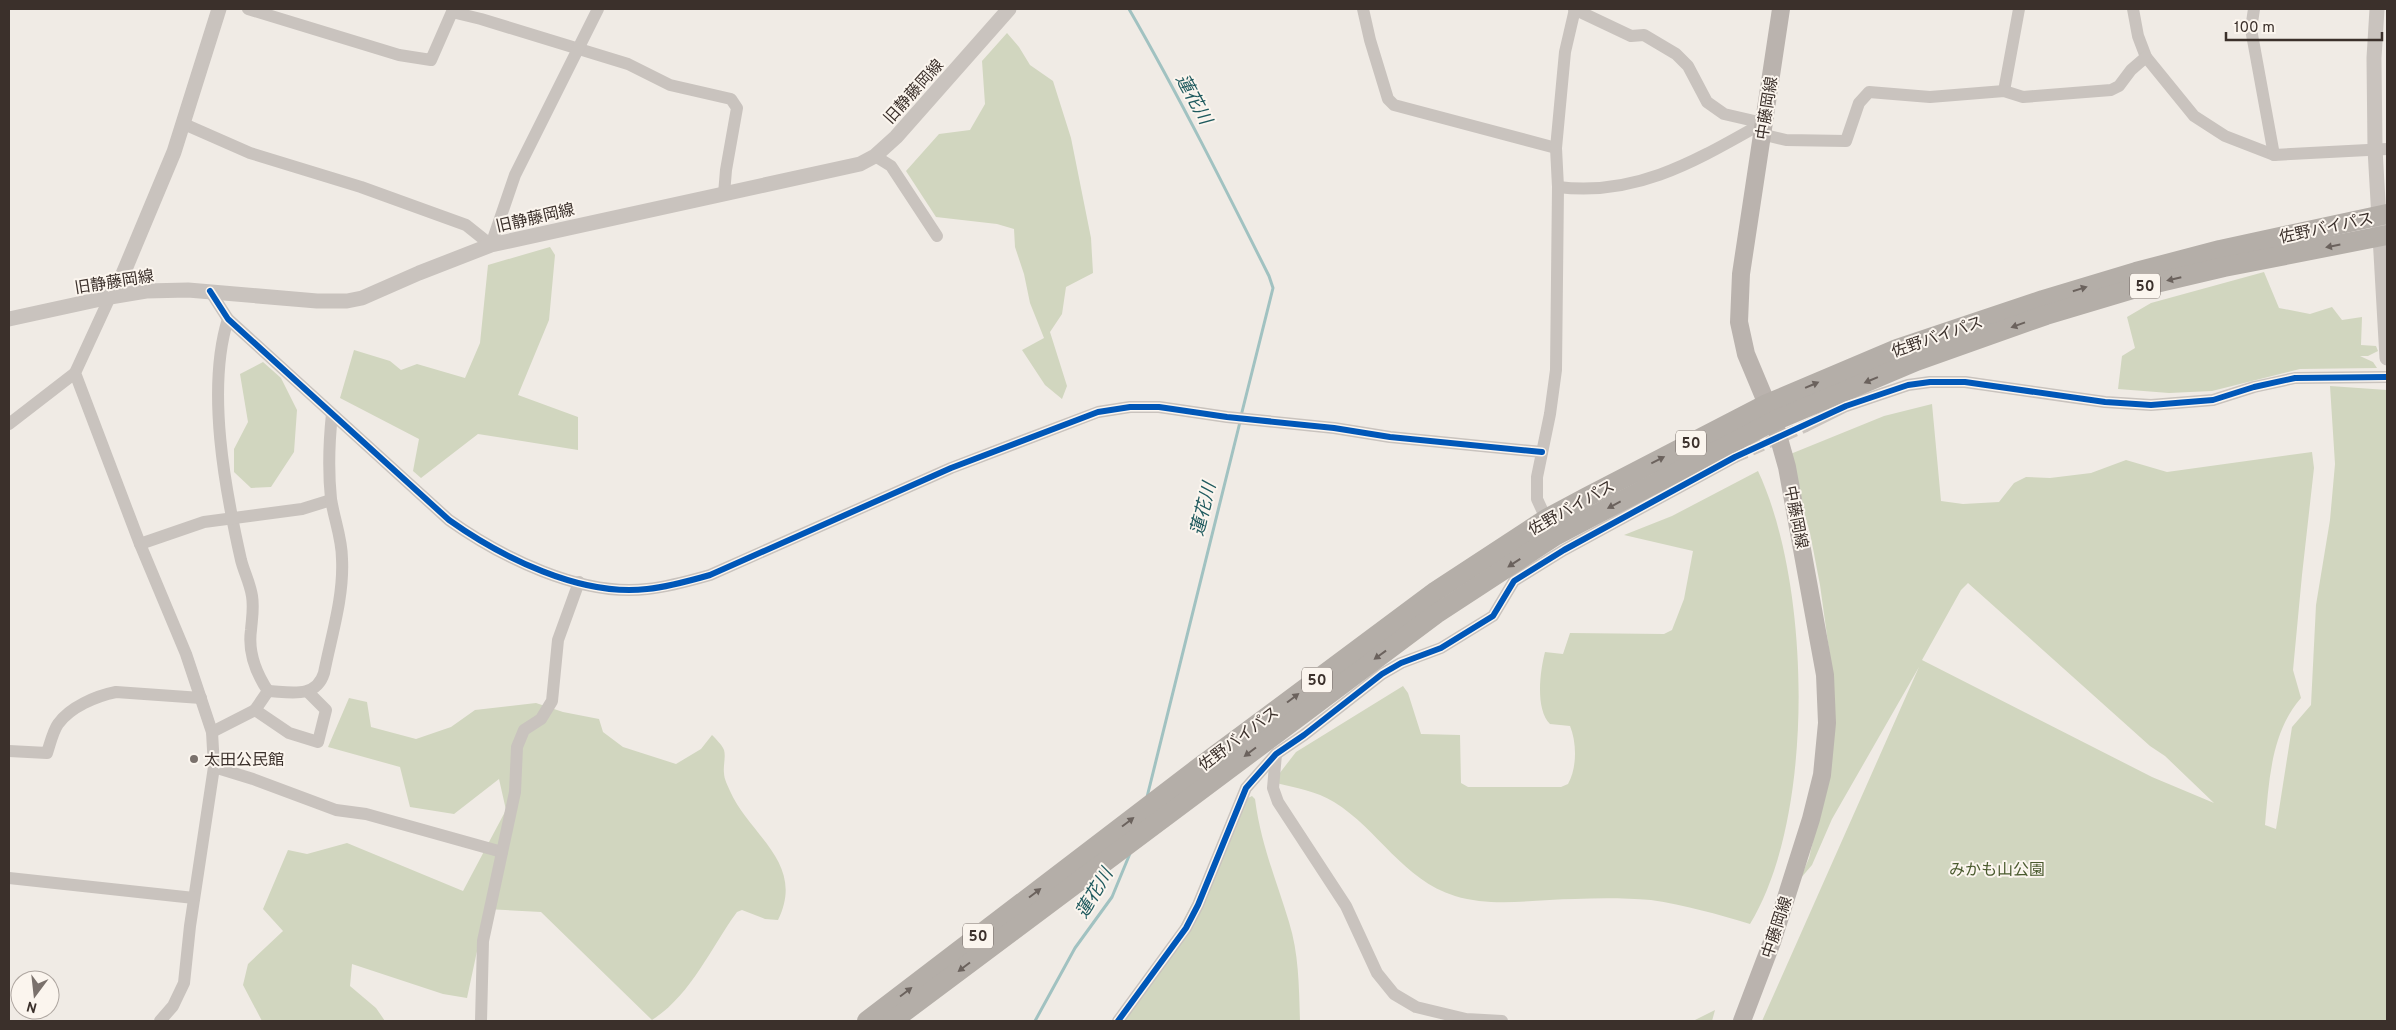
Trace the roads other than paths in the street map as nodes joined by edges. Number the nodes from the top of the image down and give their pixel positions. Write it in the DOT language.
graph roads {
  1 [pos="219,9"];
  2 [pos="248,9"];
  3 [pos="598,9"];
  4 [pos="1009,9"];
  5 [pos="1363,9"];
  6 [pos="1574,9"];
  7 [pos="1781,9"];
  8 [pos="2019,9"];
  9 [pos="2133,9"];
  10 [pos="2254,9"];
  11 [pos="2377,9"];
  12 [pos="579,51"];
  13 [pos="2146,57"];
  14 [pos="2004,91"];
  15 [pos="184,124"];
  16 [pos="1762,129"];
  17 [pos="1556,148"];
  18 [pos="2381,149"];
  19 [pos="2274,155"];
  20 [pos="875,156"];
  21 [pos="1558,187"];
  22 [pos="724,194"];
  23 [pos="2383,215"];
  24 [pos="937,236"];
  25 [pos="2384,236"];
  26 [pos="491,245"];
  27 [pos="210,291"];
  28 [pos="110,297"];
  29 [pos="9,319"];
  30 [pos="228,320"];
  31 [pos="2387,358"];
  32 [pos="75,373"];
  33 [pos="2387,377"];
  34 [pos="1771,413"];
  35 [pos="332,414"];
  36 [pos="9,424"];
  37 [pos="1806,426"];
  38 [pos="1542,452"];
  39 [pos="1735,457"];
  40 [pos="331,500"];
  41 [pos="233,516"];
  42 [pos="1555,535"];
  43 [pos="140,544"];
  44 [pos="579,582"];
  45 [pos="268,691"];
  46 [pos="308,692"];
  47 [pos="201,698"];
  48 [pos="255,710"];
  49 [pos="212,732"];
  50 [pos="9,751"];
  51 [pos="1276,754"];
  52 [pos="214,767"];
  53 [pos="502,852"];
  54 [pos="9,878"];
  55 [pos="194,898"];
  56 [pos="160,1021"];
  57 [pos="482,1021"];
  58 [pos="867,1021"];
  59 [pos="892,1021"];
  60 [pos="1118,1021"];
  61 [pos="1502,1021"];
  62 [pos="1742,1021"];
  1 -- 15 [label="street"];
  2 -- 12 [label="street"];
  3 -- 12 [label="street"];
  4 -- 20 [label="street, 旧静藤岡線"];
  5 -- 17 [label="street"];
  6 -- 16 [label="street"];
  6 -- 17 [label="street"];
  7 -- 16 [label="main road, 中藤岡線"];
  8 -- 14 [label="street"];
  9 -- 13 [label="street"];
  10 -- 19 [label="street"];
  11 -- 18 [label="street"];
  12 -- 22 [label="street"];
  12 -- 26 [label="street"];
  13 -- 14 [label="street"];
  13 -- 19 [label="street"];
  14 -- 16 [label="street"];
  15 -- 26 [label="street"];
  15 -- 28 [label="street"];
  16 -- 21 [label="street"];
  16 -- 34 [label="main road, 中藤岡線"];
  17 -- 21 [label="street"];
  18 -- 19 [label="street"];
  18 -- 23 [label="street"];
  20 -- 22 [label="street, 旧静藤岡線"];
  20 -- 24 [label="street"];
  21 -- 38 [label="street"];
  22 -- 26 [label="street, 旧静藤岡線"];
  23 -- 25 [label="street"];
  34 -- 23 [label="highway, 佐野バイパス / 50, one-way"];
  25 -- 31 [label="street"];
  25 -- 34 [label="highway, 佐野バイパス / 50, one-way"];
  26 -- 27 [label="street, 旧静藤岡線"];
  27 -- 28 [label="street, 旧静藤岡線"];
  27 -- 30 [label="street"];
  28 -- 29 [label="street, 旧静藤岡線"];
  28 -- 32 [label="street"];
  30 -- 35 [label="street"];
  30 -- 41 [label="street"];
  32 -- 36 [label="street"];
  32 -- 43 [label="street"];
  33 -- 37 [label="street"];
  34 -- 42 [label="highway, 佐野バイパス / 50"];
  34 -- 62 [label="main road, 中藤岡線"];
  35 -- 40 [label="street"];
  35 -- 44 [label="street"];
  38 -- 42 [label="street"];
  38 -- 44 [label="street"];
  39 -- 42 [label="street"];
  40 -- 41 [label="street"];
  40 -- 46 [label="street"];
  41 -- 43 [label="street"];
  41 -- 45 [label="street"];
  42 -- 51 [label="street"];
  58 -- 42 [label="highway, 佐野バイパス / 50, one-way"];
  42 -- 59 [label="highway, 佐野バイパス / 50, one-way"];
  43 -- 47 [label="street"];
  44 -- 53 [label="street"];
  45 -- 46 [label="street"];
  45 -- 48 [label="street"];
  46 -- 48 [label="street"];
  47 -- 49 [label="street"];
  47 -- 50 [label="street"];
  48 -- 49 [label="street"];
  49 -- 52 [label="street"];
  51 -- 60 [label="street"];
  51 -- 61 [label="street"];
  52 -- 53 [label="street"];
  52 -- 55 [label="street"];
  53 -- 57 [label="street"];
  54 -- 55 [label="street"];
  55 -- 56 [label="street"];
}
